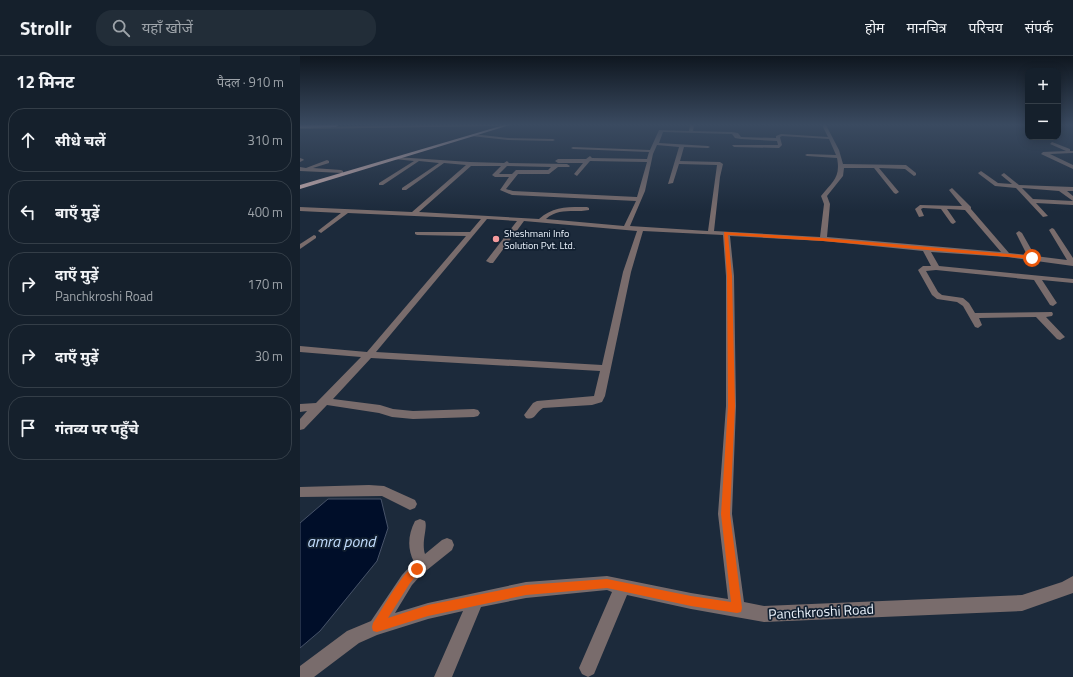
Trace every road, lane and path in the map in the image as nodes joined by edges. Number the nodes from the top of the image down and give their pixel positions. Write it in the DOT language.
graph roads {
  1 [pos="405,154"];
  2 [pos="409,154"];
  3 [pos="593,154"];
  4 [pos="651,154"];
  5 [pos="679,154"];
  6 [pos="837,154"];
  7 [pos="1045,154"];
  8 [pos="807,156"];
  9 [pos="838,157"];
  10 [pos="396,158"];
  11 [pos="510,160"];
  12 [pos="588,160"];
  13 [pos="416,161"];
  14 [pos="650,161"];
  15 [pos="810,161"];
  16 [pos="327,162"];
  17 [pos="676,162"];
  18 [pos="442,163"];
  19 [pos="470,164"];
  20 [pos="505,165"];
  21 [pos="841,166"];
  22 [pos="875,166"];
  23 [pos="554,167"];
  24 [pos="566,167"];
  25 [pos="1073,167"];
  26 [pos="302,170"];
  27 [pos="341,172"];
  28 [pos="981,173"];
  29 [pos="577,174"];
  30 [pos="914,174"];
  31 [pos="1004,175"];
  32 [pos="512,176"];
  33 [pos="670,183"];
  34 [pos="381,184"];
  35 [pos="300,186"];
  36 [pos="1017,186"];
  37 [pos="404,189"];
  38 [pos="1061,189"];
  39 [pos="1073,189"];
  40 [pos="952,190"];
  41 [pos="896,192"];
  42 [pos="638,199"];
  43 [pos="1073,199"];
  44 [pos="1030,201"];
  45 [pos="1073,203"];
  46 [pos="943,207"];
  47 [pos="968,208"];
  48 [pos="303,209"];
  49 [pos="586,209"];
  50 [pos="347,211"];
  51 [pos="300,214"];
  52 [pos="414,214"];
  53 [pos="921,216"];
  54 [pos="1045,216"];
  55 [pos="486,217"];
  56 [pos="522,219"];
  57 [pos="541,220"];
  58 [pos="953,222"];
  59 [pos="626,228"];
  60 [pos="641,228"];
  61 [pos="1052,230"];
  62 [pos="321,231"];
  63 [pos="711,232"];
  64 [pos="417,233"];
  65 [pos="726,233"];
  66 [pos="1019,233"];
  67 [pos="472,234"];
  68 [pos="314,237"];
  69 [pos="823,239"];
  70 [pos="300,247"];
  71 [pos="926,249"];
  72 [pos="1007,255"];
  73 [pos="1032,258"];
  74 [pos="490,261"];
  75 [pos="1073,263"];
  76 [pos="936,268"];
  77 [pos="1036,277"];
  78 [pos="1073,281"];
  79 [pos="1053,303"];
  80 [pos="1038,314"];
  81 [pos="1049,314"];
  82 [pos="973,316"];
  83 [pos="978,325"];
  84 [pos="1060,337"];
  85 [pos="300,349"];
  86 [pos="370,355"];
  87 [pos="606,368"];
  88 [pos="321,404"];
  89 [pos="300,408"];
  90 [pos="474,413"];
  91 [pos="530,414"];
  92 [pos="300,426"];
  93 [pos="300,492"];
  94 [pos="410,504"];
  95 [pos="420,525"];
  96 [pos="446,545"];
  97 [pos="422,564"];
  98 [pos="1073,583"];
  99 [pos="622,587"];
  100 [pos="476,601"];
  101 [pos="737,608"];
  102 [pos="377,627"];
  103 [pos="588,668"];
  104 [pos="300,677"];
  105 [pos="443,677"];
  1 -- 27 [label="main road"];
  2 -- 10 [label="main road"];
  3 -- 12 [label="street"];
  4 -- 14 [label="street"];
  5 -- 17 [label="street"];
  6 -- 9 [label="street"];
  7 -- 25 [label="street"];
  8 -- 9 [label="street"];
  8 -- 15 [label="street"];
  9 -- 21 [label="street"];
  10 -- 13 [label="street"];
  10 -- 35 [label="main road"];
  11 -- 20 [label="street"];
  12 -- 14 [label="street"];
  12 -- 23 [label="street"];
  12 -- 29 [label="street"];
  13 -- 18 [label="street"];
  13 -- 34 [label="street"];
  14 -- 42 [label="street"];
  16 -- 26 [label="street"];
  17 -- 33 [label="street"];
  17 -- 63 [label="street"];
  18 -- 19 [label="street"];
  18 -- 37 [label="street"];
  19 -- 20 [label="street"];
  19 -- 52 [label="street"];
  20 -- 23 [label="street"];
  20 -- 32 [label="street"];
  21 -- 22 [label="street"];
  21 -- 69 [label="street"];
  22 -- 30 [label="street"];
  22 -- 41 [label="street"];
  23 -- 24 [label="street"];
  23 -- 32 [label="street"];
  26 -- 27 [label="street"];
  27 -- 35 [label="main road"];
  28 -- 36 [label="street"];
  31 -- 36 [label="street"];
  32 -- 42 [label="street"];
  36 -- 38 [label="street"];
  36 -- 44 [label="street"];
  38 -- 39 [label="street"];
  38 -- 43 [label="street"];
  40 -- 47 [label="street"];
  42 -- 59 [label="street"];
  44 -- 45 [label="street"];
  44 -- 54 [label="street"];
  46 -- 47 [label="street"];
  46 -- 53 [label="street"];
  46 -- 58 [label="street"];
  47 -- 72 [label="street"];
  48 -- 50 [label="street"];
  48 -- 51 [label="street"];
  49 -- 57 [label="street"];
  50 -- 52 [label="street"];
  50 -- 62 [label="street"];
  52 -- 55 [label="street"];
  55 -- 56 [label="street"];
  55 -- 67 [label="street"];
  56 -- 57 [label="street"];
  56 -- 74 [label="street"];
  57 -- 59 [label="street"];
  59 -- 60 [label="street"];
  60 -- 63 [label="street"];
  60 -- 87 [label="street"];
  61 -- 75 [label="street"];
  63 -- 65 [label="street"];
  64 -- 67 [label="street"];
  65 -- 69 [label="street"];
  65 -- 101 [label="street"];
  66 -- 73 [label="street"];
  67 -- 86 [label="street"];
  68 -- 70 [label="street"];
  69 -- 71 [label="street"];
  71 -- 72 [label="street"];
  71 -- 76 [label="street"];
  72 -- 73 [label="street"];
  73 -- 75 [label="street"];
  76 -- 77 [label="street"];
  76 -- 82 [label="street"];
  77 -- 78 [label="street"];
  77 -- 79 [label="street"];
  80 -- 81 [label="street"];
  80 -- 82 [label="street"];
  80 -- 84 [label="street"];
  82 -- 83 [label="street"];
  85 -- 86 [label="street"];
  86 -- 87 [label="street"];
  86 -- 88 [label="street"];
  87 -- 91 [label="street"];
  88 -- 89 [label="street"];
  88 -- 90 [label="street"];
  88 -- 92 [label="street"];
  93 -- 94 [label="street"];
  95 -- 97 [label="street"];
  96 -- 97 [label="street"];
  97 -- 102 [label="street"];
  98 -- 101 [label="street, Panchkroshi Road"];
  99 -- 100 [label="street, Panchkroshi Road"];
  99 -- 101 [label="street, Panchkroshi Road"];
  99 -- 103 [label="street"];
  100 -- 102 [label="street, Panchkroshi Road"];
  100 -- 105 [label="street"];
  102 -- 104 [label="street, Panchkroshi Road"];
}
